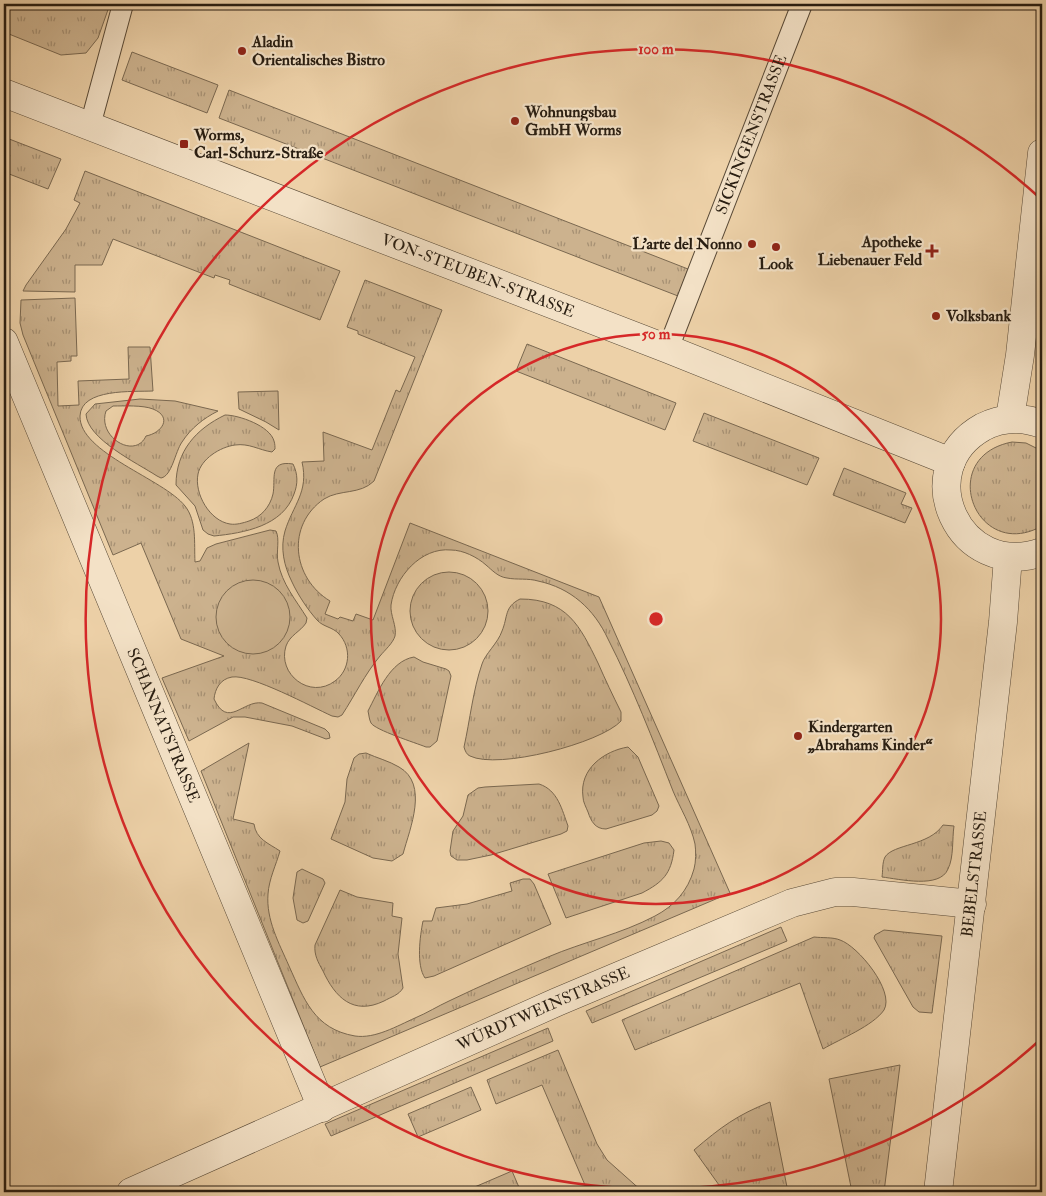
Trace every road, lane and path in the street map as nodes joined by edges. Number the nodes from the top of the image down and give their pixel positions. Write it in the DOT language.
graph roads {
  1 [pos="123,4"];
  2 [pos="802,4"];
  3 [pos="4,93"];
  4 [pos="90,126"];
  5 [pos="1042,153"];
  6 [pos="4,342"];
  7 [pos="668,349"];
  8 [pos="1010,418"];
  9 [pos="1042,424"];
  10 [pos="951,462"];
  11 [pos="1042,552"];
  12 [pos="1008,557"];
  13 [pos="972,904"];
  14 [pos="322,1108"];
  15 [pos="131,1192"];
  16 [pos="938,1192"];
  1 -- 4 [label="lane"];
  2 -- 7 [label="lane, SICKINGENSTRASSE"];
  3 -- 4 [label="street, VON-STEUBEN-STRASSE"];
  4 -- 7 [label="street, VON-STEUBEN-STRASSE"];
  5 -- 8 [label="street"];
  6 -- 14 [label="street, SCHANNATSTRASSE"];
  7 -- 10 [label="street, VON-STEUBEN-STRASSE"];
  8 -- 9 [label="street"];
  8 -- 10 [label="street"];
  10 -- 12 [label="street"];
  11 -- 12 [label="street"];
  12 -- 13 [label="street, BEBELSTRASSE"];
  13 -- 14 [label="street, WÜRDTWEINSTRASSE"];
  13 -- 16 [label="street, BEBELSTRASSE"];
  14 -- 15 [label="street, WÜRDTWEINSTRASSE"];
}
